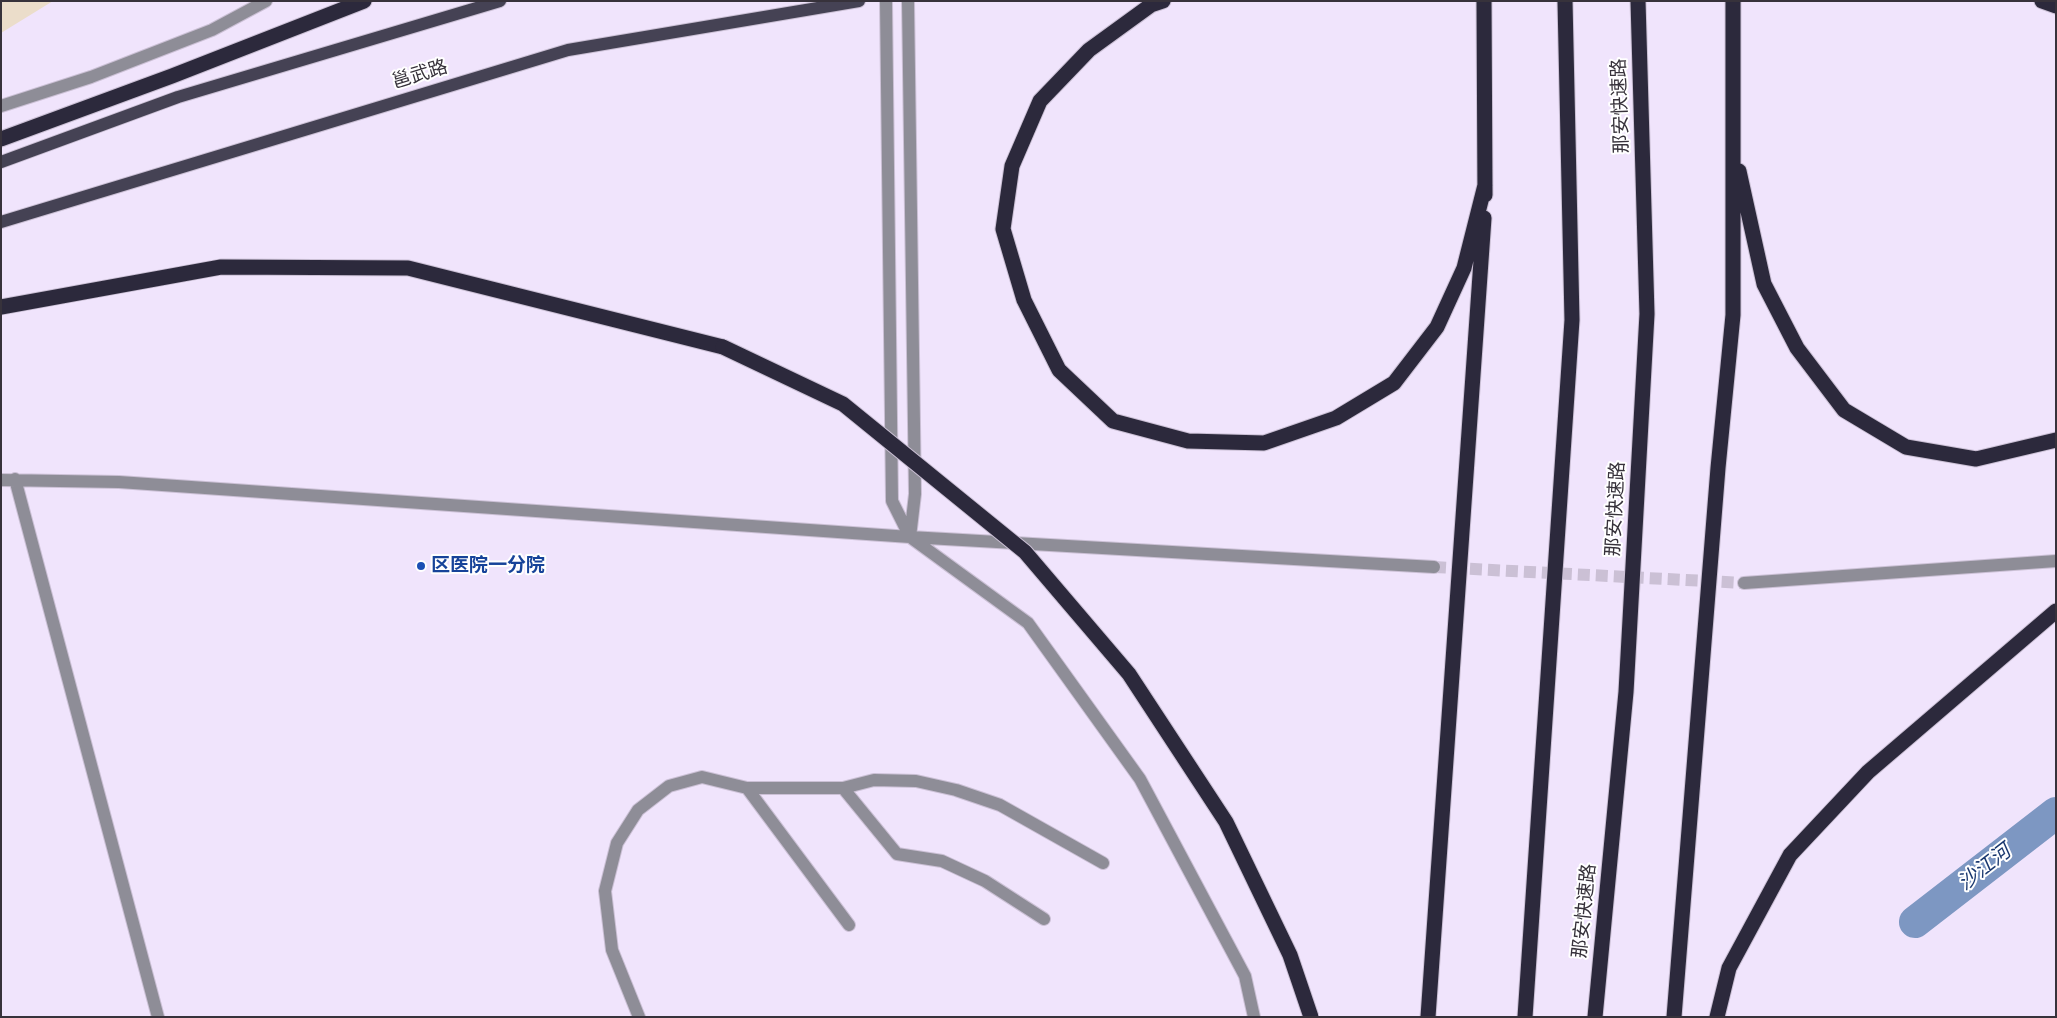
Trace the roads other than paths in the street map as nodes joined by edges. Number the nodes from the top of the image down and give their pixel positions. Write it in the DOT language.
graph roads {
  1 [pos="266,1"];
  2 [pos="364,1"];
  3 [pos="500,1"];
  4 [pos="859,1"];
  5 [pos="886,1"];
  6 [pos="908,1"];
  7 [pos="1163,1"];
  8 [pos="1484,1"];
  9 [pos="1565,1"];
  10 [pos="1638,1"];
  11 [pos="1733,1"];
  12 [pos="2042,1"];
  13 [pos="2056,6"];
  14 [pos="1,106"];
  15 [pos="1,139"];
  16 [pos="1733,145"];
  17 [pos="1,162"];
  18 [pos="1485,185"];
  19 [pos="1,222"];
  20 [pos="1,307"];
  21 [pos="2056,440"];
  22 [pos="15,479"];
  23 [pos="1,480"];
  24 [pos="910,537"];
  25 [pos="2056,561"];
  26 [pos="1434,567"];
  27 [pos="1744,583"];
  28 [pos="2056,611"];
  29 [pos="747,788"];
  30 [pos="843,788"];
  31 [pos="1103,863"];
  32 [pos="1044,919"];
  33 [pos="849,925"];
  34 [pos="158,1017"];
  35 [pos="639,1017"];
  36 [pos="1254,1017"];
  37 [pos="1311,1017"];
  38 [pos="1428,1017"];
  39 [pos="1525,1017"];
  40 [pos="1594,1017"];
  41 [pos="1674,1017"];
  42 [pos="1717,1017"];
  1 -- 14 [label="street"];
  2 -- 15 [label="highway"];
  3 -- 17 [label="main road"];
  4 -- 19 [label="main road, 邕武路"];
  5 -- 24 [label="street"];
  6 -- 24 [label="street"];
  7 -- 18 [label="highway"];
  8 -- 18 [label="highway"];
  9 -- 39 [label="highway"];
  10 -- 40 [label="highway, 那安快速路"];
  11 -- 16 [label="highway"];
  12 -- 13 [label="highway"];
  16 -- 21 [label="highway"];
  16 -- 41 [label="highway"];
  18 -- 38 [label="highway"];
  20 -- 37 [label="highway, bridge"];
  22 -- 23 [label="street"];
  22 -- 24 [label="street"];
  22 -- 34 [label="street"];
  24 -- 26 [label="street"];
  24 -- 36 [label="street"];
  25 -- 27 [label="street"];
  28 -- 42 [label="highway"];
  29 -- 30 [label="street"];
  29 -- 33 [label="street"];
  29 -- 35 [label="street"];
  30 -- 31 [label="street"];
  30 -- 32 [label="street"];
}
